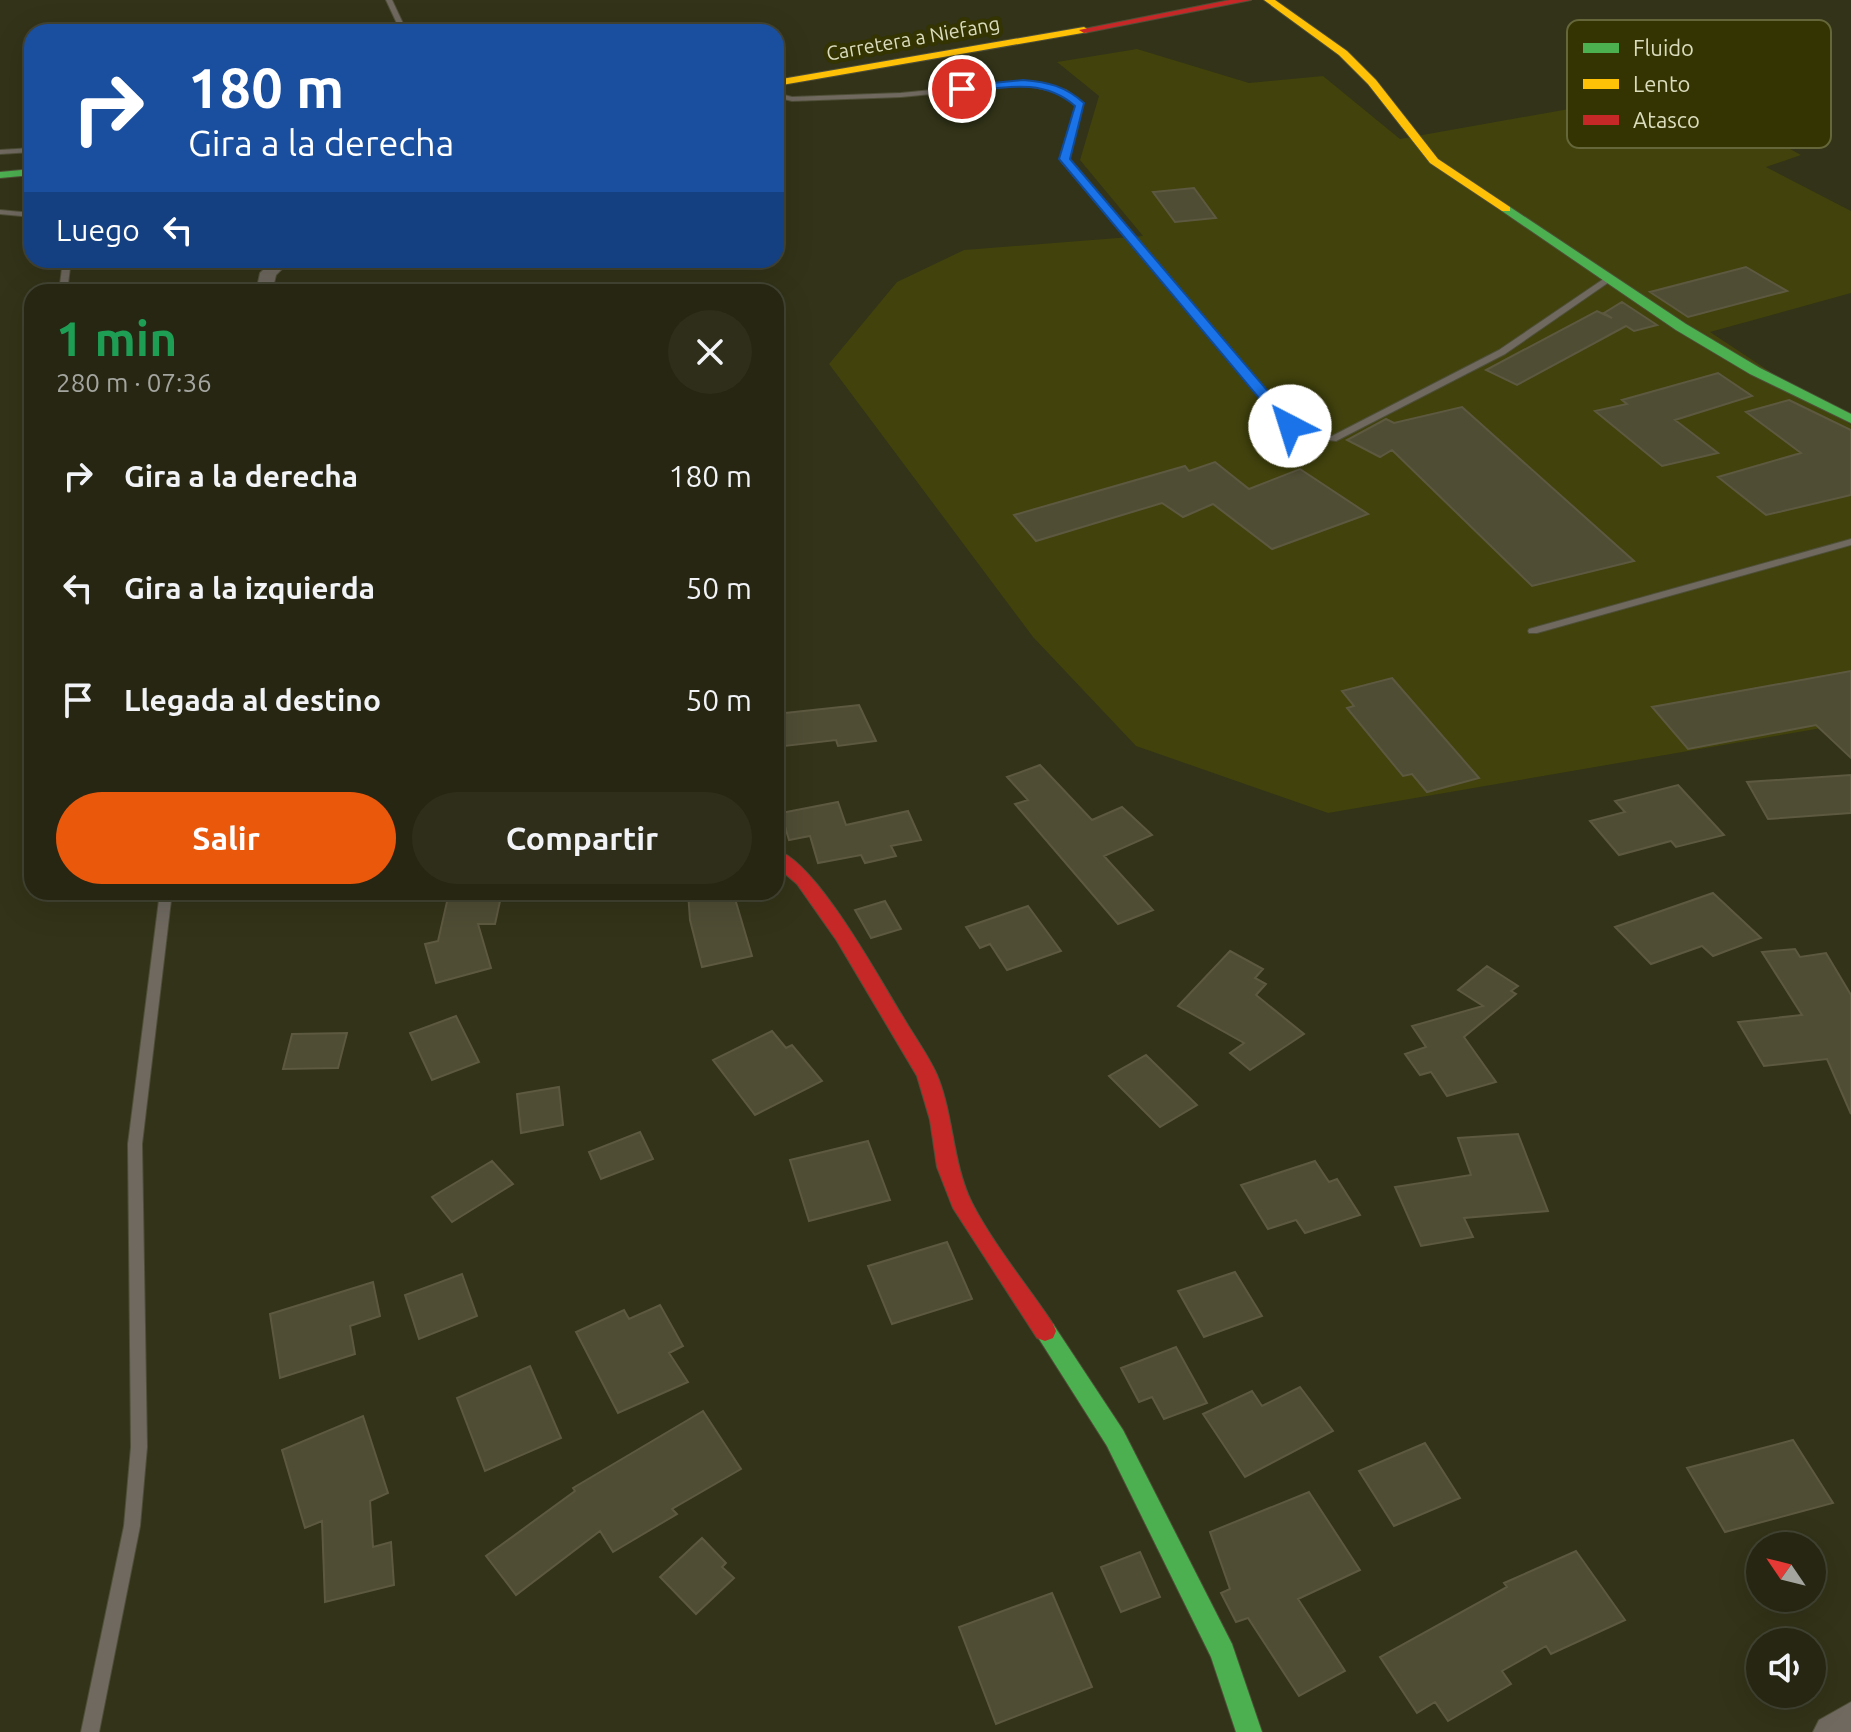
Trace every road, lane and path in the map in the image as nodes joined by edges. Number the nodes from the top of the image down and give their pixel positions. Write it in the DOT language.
graph roads {
  1 [pos="389,0"];
  2 [pos="1246,0"];
  3 [pos="1269,0"];
  4 [pos="400,24"];
  5 [pos="784,82"];
  6 [pos="784,97"];
  7 [pos="24,150"];
  8 [pos="0,152"];
  9 [pos="24,173"];
  10 [pos="0,175"];
  11 [pos="0,212"];
  12 [pos="24,214"];
  13 [pos="1608,280"];
  14 [pos="1851,419"];
  15 [pos="1851,542"];
  16 [pos="1533,631"];
  17 [pos="784,863"];
  18 [pos="165,900"];
  19 [pos="1851,1719"];
  20 [pos="90,1732"];
  21 [pos="1249,1732"];
  22 [pos="1831,1732"];
  1 -- 4 [label="lane"];
  2 -- 5 [label="street, Carretera a Niefang"];
  3 -- 13 [label="street"];
  6 -- 13 [label="lane"];
  7 -- 8 [label="lane"];
  9 -- 10 [label="street"];
  11 -- 12 [label="lane"];
  13 -- 14 [label="street"];
  15 -- 16 [label="lane"];
  17 -- 21 [label="street"];
  18 -- 20 [label="lane"];
  19 -- 22 [label="street"];
}
